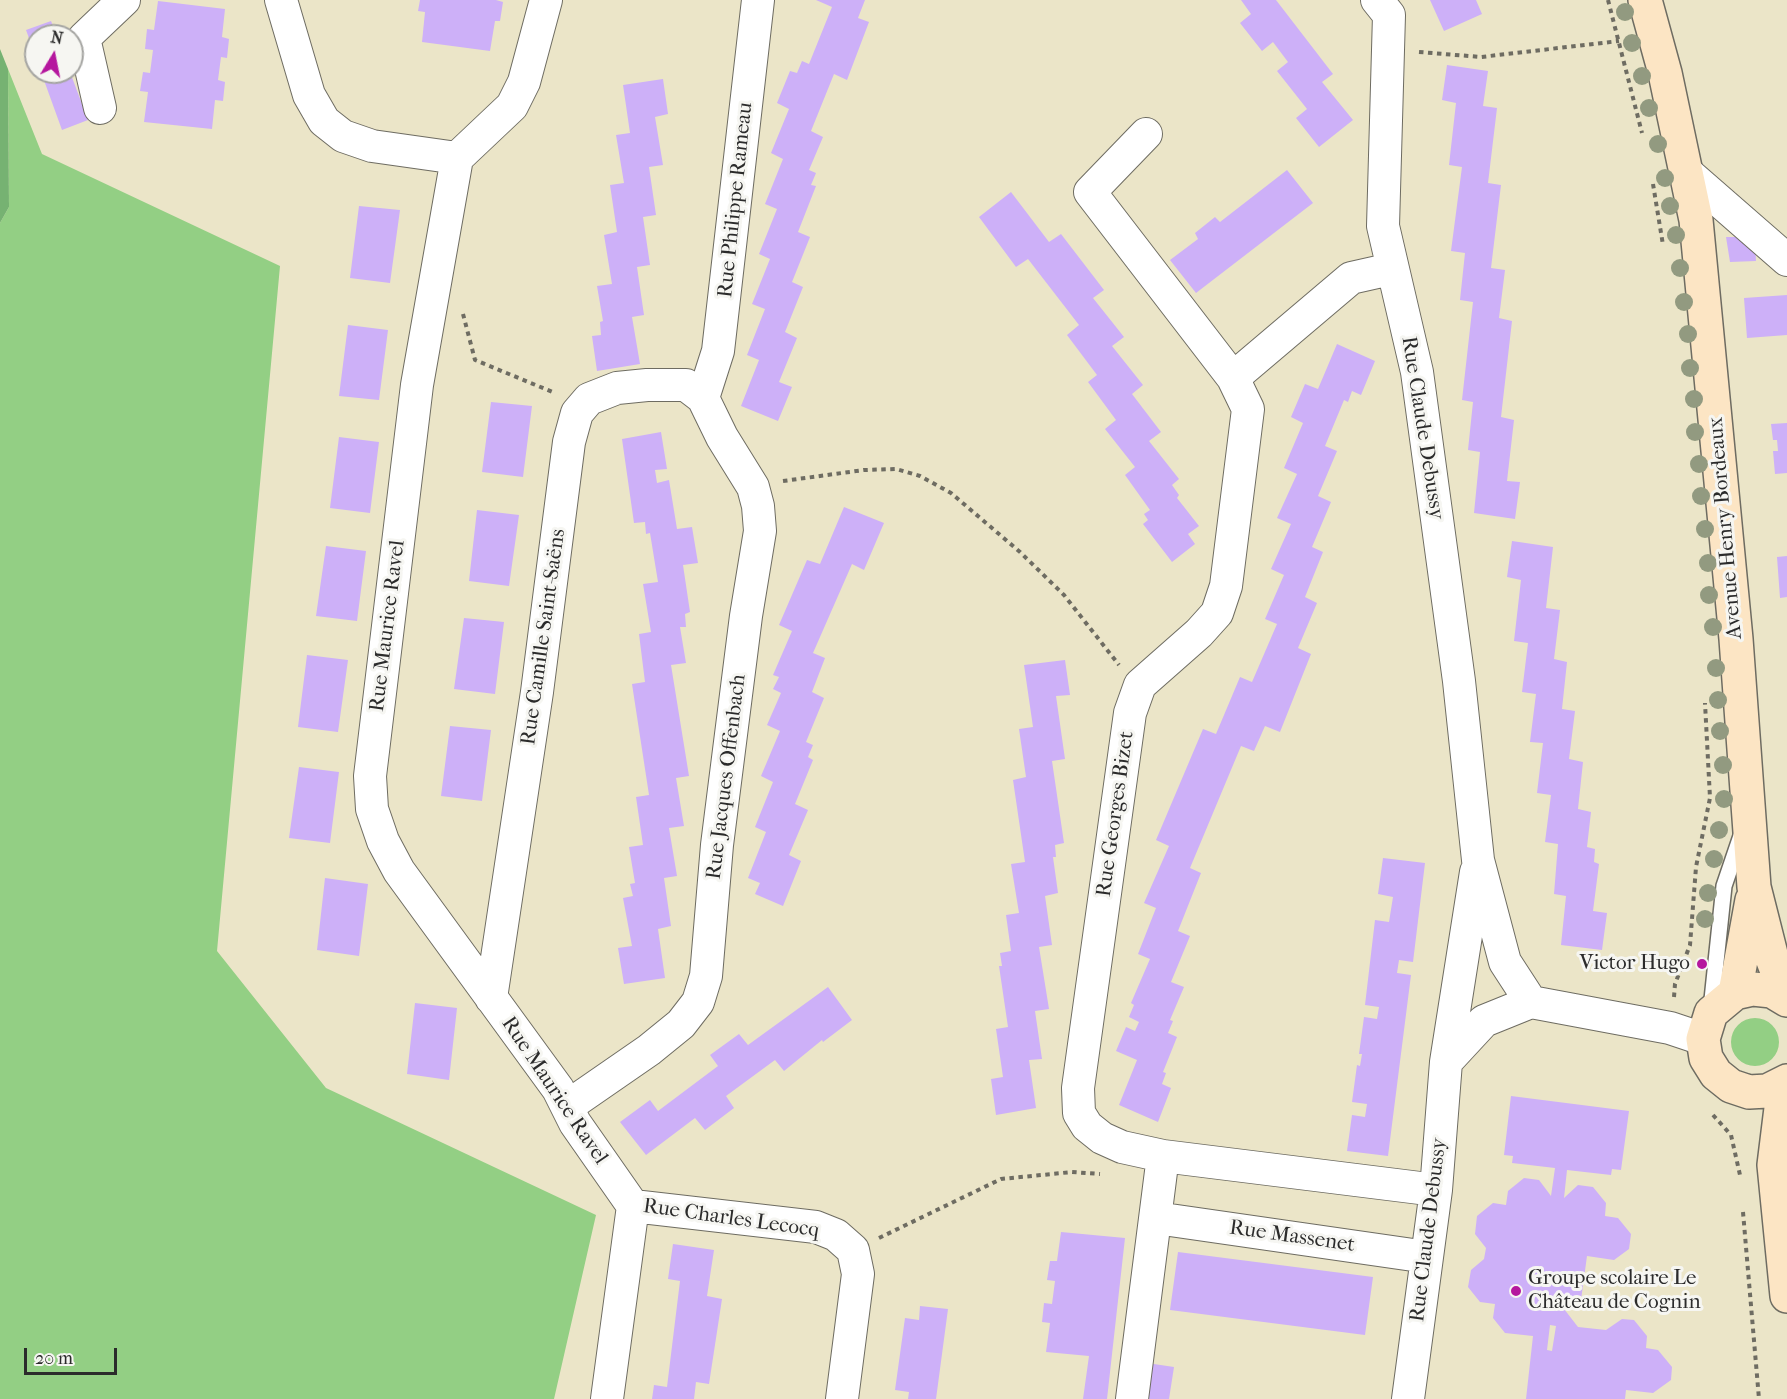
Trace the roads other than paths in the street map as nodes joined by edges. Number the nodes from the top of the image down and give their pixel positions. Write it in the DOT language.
graph roads {
  1 [pos="124,0"];
  2 [pos="281,0"];
  3 [pos="546,0"];
  4 [pos="758,0"];
  5 [pos="1377,0"];
  6 [pos="1646,0"];
  7 [pos="100,108"];
  8 [pos="1146,134"];
  9 [pos="457,158"];
  10 [pos="1685,171"];
  11 [pos="1787,260"];
  12 [pos="1391,269"];
  13 [pos="1233,378"];
  14 [pos="703,398"];
  15 [pos="1750,810"];
  16 [pos="1478,860"];
  17 [pos="1754,887"];
  18 [pos="1782,934"];
  19 [pos="490,998"];
  20 [pos="1787,999"];
  21 [pos="1531,1002"];
  22 [pos="1716,1015"];
  23 [pos="1446,1062"];
  24 [pos="1785,1082"];
  25 [pos="1749,1092"];
  26 [pos="568,1106"];
  27 [pos="1163,1156"];
  28 [pos="1774,1165"];
  29 [pos="1436,1190"];
  30 [pos="633,1206"];
  31 [pos="1156,1218"];
  32 [pos="1427,1257"];
  33 [pos="1787,1296"];
  34 [pos="607,1399"];
  35 [pos="842,1399"];
  36 [pos="1132,1399"];
  37 [pos="1408,1399"];
  1 -- 7 [label="street"];
  2 -- 9 [label="street"];
  3 -- 9 [label="street"];
  4 -- 14 [label="street, Rue Philippe Rameau"];
  5 -- 12 [label="street, Rue Claude Debussy"];
  6 -- 10 [label="main road, Avenue Henry Bordeaux"];
  8 -- 13 [label="street, Rue Georges Bizet"];
  9 -- 19 [label="street, Rue Maurice Ravel"];
  10 -- 11 [label="street"];
  10 -- 15 [label="main road, Avenue Henry Bordeaux"];
  12 -- 13 [label="street"];
  12 -- 16 [label="street, Rue Claude Debussy"];
  13 -- 27 [label="street, Rue Georges Bizet"];
  14 -- 19 [label="street, Rue Camille Saint-Saëns"];
  14 -- 26 [label="street, Rue Jacques Offenbach"];
  15 -- 17 [label="main road, Avenue Henry Bordeaux"];
  15 -- 22 [label="lane"];
  16 -- 21 [label="street, Rue Claude Debussy"];
  16 -- 23 [label="street, Rue Claude Debussy"];
  17 -- 18 [label="lane"];
  17 -- 20 [label="main road, Avenue Henry Bordeaux"];
  17 -- 22 [label="main road, Avenue Henry Bordeaux"];
  19 -- 26 [label="street, Rue Maurice Ravel"];
  20 -- 22 [label="main road"];
  21 -- 22 [label="street"];
  21 -- 23 [label="street"];
  22 -- 25 [label="main road"];
  23 -- 29 [label="street, Rue Claude Debussy"];
  24 -- 25 [label="main road"];
  24 -- 28 [label="main road"];
  25 -- 28 [label="main road"];
  26 -- 30 [label="street, Rue Maurice Ravel"];
  27 -- 29 [label="street, Rue Georges Bizet"];
  27 -- 31 [label="street"];
  28 -- 33 [label="main road"];
  29 -- 32 [label="street, Rue Claude Debussy"];
  30 -- 34 [label="street"];
  30 -- 35 [label="street, Rue Charles Lecocq"];
  31 -- 32 [label="street, Rue Massenet"];
  31 -- 36 [label="street"];
  32 -- 37 [label="street, Rue Claude Debussy"];
}
